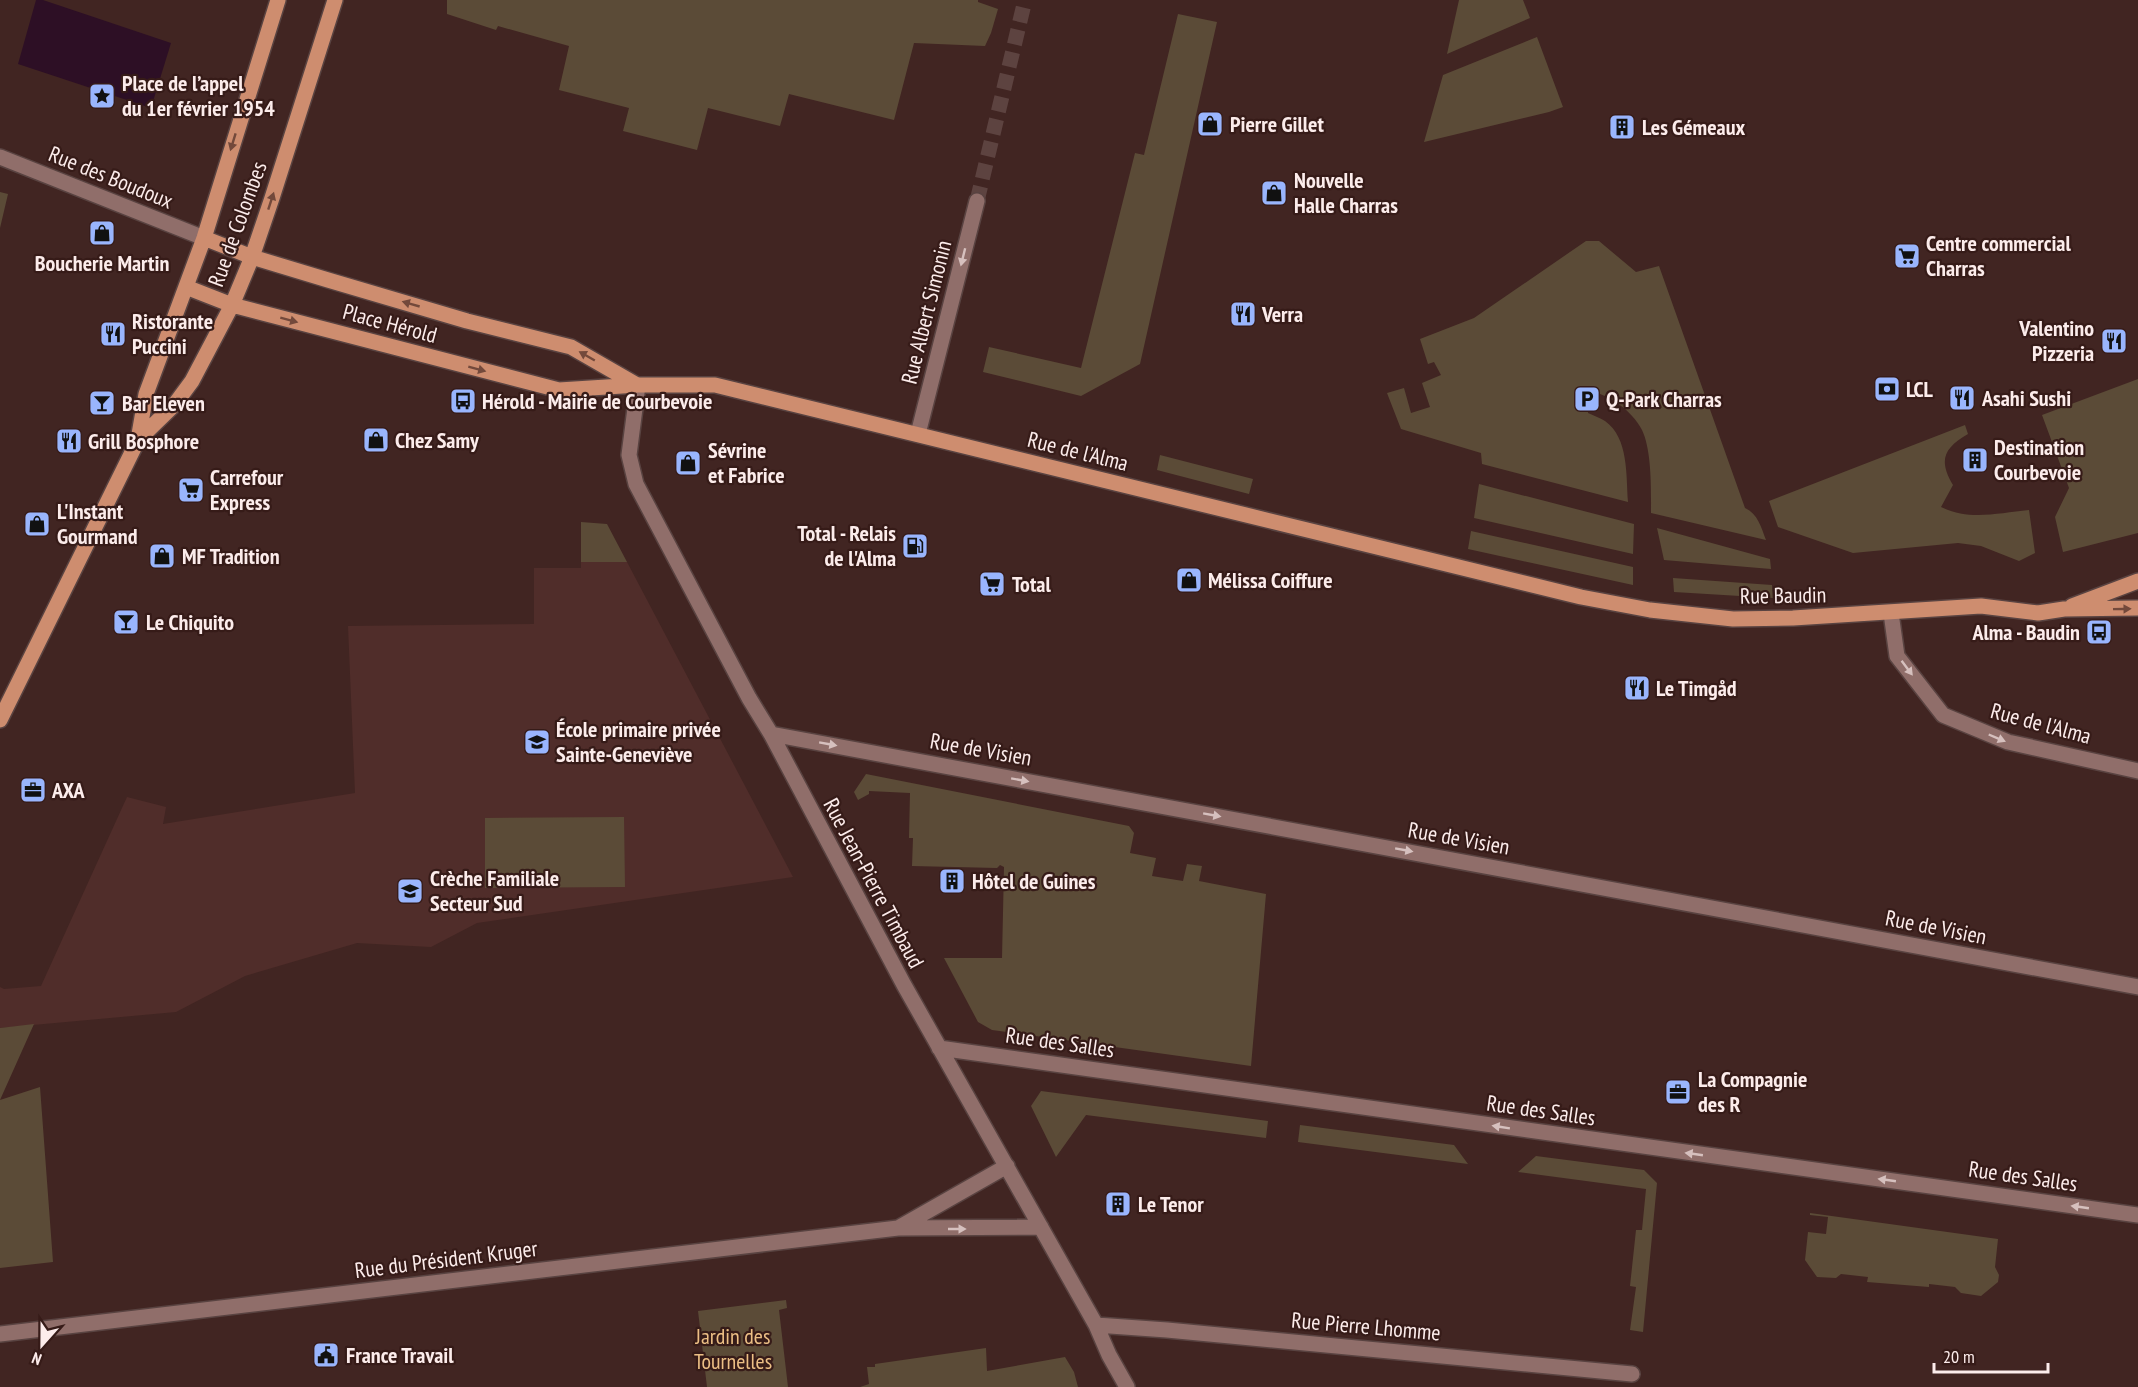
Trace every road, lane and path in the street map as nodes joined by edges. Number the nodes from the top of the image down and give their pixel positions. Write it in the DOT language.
graph roads {
  1 [pos="278,0"];
  2 [pos="335,0"];
  3 [pos="0,157"];
  4 [pos="977,201"];
  5 [pos="204,238"];
  6 [pos="252,257"];
  7 [pos="186,287"];
  8 [pos="232,305"];
  9 [pos="467,321"];
  10 [pos="536,385"];
  11 [pos="638,385"];
  12 [pos="918,434"];
  13 [pos="138,440"];
  14 [pos="1505,578"];
  15 [pos="2138,581"];
  16 [pos="2138,608"];
  17 [pos="2064,609"];
  18 [pos="1891,613"];
  19 [pos="0,720"];
  20 [pos="771,734"];
  21 [pos="2138,771"];
  22 [pos="2138,987"];
  23 [pos="939,1048"];
  24 [pos="1007,1166"];
  25 [pos="2138,1215"];
  26 [pos="1041,1227"];
  27 [pos="898,1228"];
  28 [pos="1096,1325"];
  29 [pos="0,1334"];
  30 [pos="1632,1374"];
  31 [pos="1127,1387"];
  1 -- 5 [label="main road, Rue de Colombes, one-way"];
  6 -- 2 [label="main road, Rue de Colombes, one-way"];
  3 -- 5 [label="street, Rue des Boudoux"];
  4 -- 12 [label="street, Rue Albert Simonin, one-way"];
  5 -- 6 [label="main road, Place Hérold"];
  5 -- 7 [label="main road, Rue de Colombes"];
  6 -- 8 [label="main road, Rue de Colombes"];
  9 -- 6 [label="main road, Place Hérold, one-way"];
  7 -- 8 [label="main road, Place Hérold"];
  7 -- 13 [label="main road, Rue de Colombes"];
  8 -- 10 [label="main road, Place Hérold, one-way"];
  8 -- 13 [label="main road, Rue de Colombes"];
  11 -- 9 [label="main road, Rue de l'Alma, one-way"];
  10 -- 11 [label="main road, Rue de l'Alma"];
  11 -- 12 [label="main road, Rue de l'Alma"];
  11 -- 20 [label="street, Rue Jean-Pierre Timbaud"];
  12 -- 14 [label="main road, Rue de l'Alma"];
  13 -- 19 [label="main road, Rue de Colombes"];
  14 -- 18 [label="main road, Rue Baudin"];
  15 -- 17 [label="main road, Rue Baudin"];
  17 -- 16 [label="main road, Rue Baudin, one-way"];
  17 -- 18 [label="main road, Rue Baudin"];
  18 -- 21 [label="street, Rue de l'Alma, one-way"];
  20 -- 22 [label="street, Rue de Visien, one-way"];
  20 -- 23 [label="street, Rue Jean-Pierre Timbaud"];
  23 -- 24 [label="street, Rue Jean-Pierre Timbaud"];
  25 -- 23 [label="street, Rue des Salles, one-way"];
  24 -- 26 [label="street, Rue Jean-Pierre Timbaud"];
  24 -- 27 [label="street, Rue du Président Kruger"];
  27 -- 26 [label="street, Rue du Président Kruger, one-way"];
  26 -- 28 [label="street, Rue Jean-Pierre Timbaud"];
  27 -- 29 [label="street, Rue du Président Kruger"];
  28 -- 30 [label="street, Rue Pierre Lhomme"];
  28 -- 31 [label="street, Rue Jean-Pierre Timbaud"];
}
